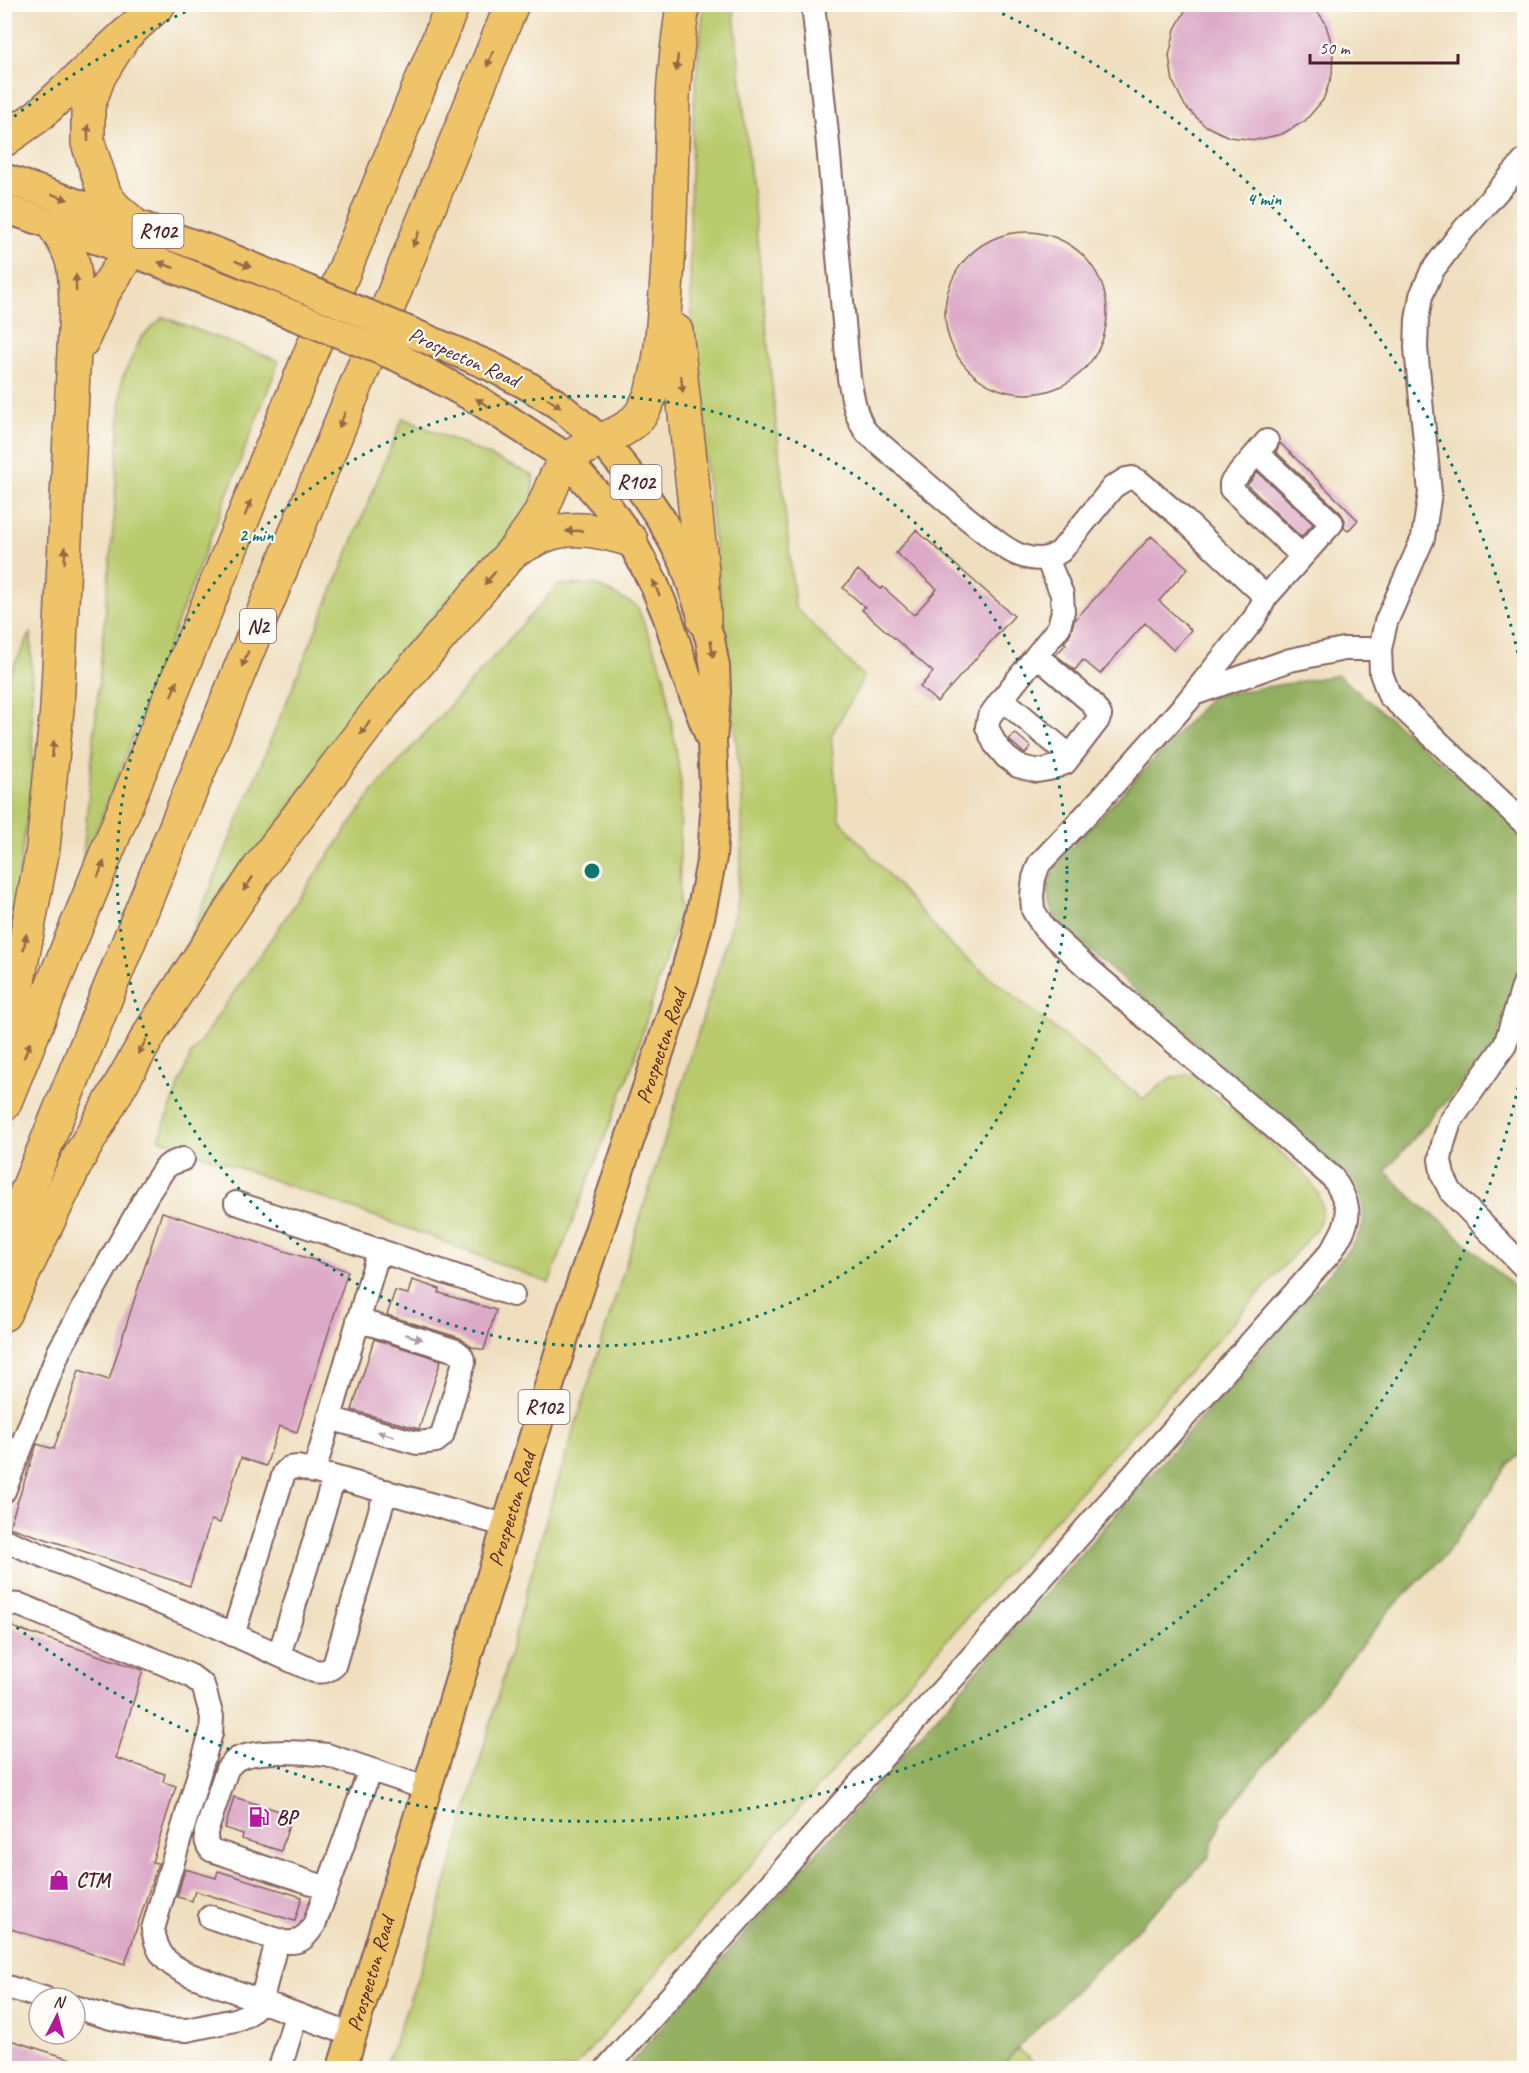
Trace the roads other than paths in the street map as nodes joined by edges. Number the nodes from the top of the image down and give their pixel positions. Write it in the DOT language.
graph roads {
  1 [pos="159,4"];
  2 [pos="453,4"];
  3 [pos="512,4"];
  4 [pos="683,4"];
  5 [pos="813,4"];
  6 [pos="121,41"];
  7 [pos="4,141"];
  8 [pos="1524,161"];
  9 [pos="4,178"];
  10 [pos="4,208"];
  11 [pos="54,226"];
  12 [pos="130,236"];
  13 [pos="669,263"];
  14 [pos="74,362"];
  15 [pos="602,441"];
  16 [pos="567,460"];
  17 [pos="632,540"];
  18 [pos="514,550"];
  19 [pos="1302,556"];
  20 [pos="1047,559"];
  21 [pos="1266,597"];
  22 [pos="704,620"];
  23 [pos="1380,649"];
  24 [pos="1037,656"];
  25 [pos="1193,694"];
  26 [pos="1002,699"];
  27 [pos="712,741"];
  28 [pos="1070,756"];
  29 [pos="1524,823"];
  30 [pos="1524,984"];
  31 [pos="4,1041"];
  32 [pos="4,1104"];
  33 [pos="183,1159"];
  34 [pos="236,1203"];
  35 [pos="4,1247"];
  36 [pos="379,1250"];
  37 [pos="1524,1267"];
  38 [pos="513,1295"];
  39 [pos="4,1314"];
  40 [pos="358,1320"];
  41 [pos="329,1418"];
  42 [pos="324,1475"];
  43 [pos="4,1491"];
  44 [pos="386,1491"];
  45 [pos="508,1526"];
  46 [pos="4,1540"];
  47 [pos="4,1604"];
  48 [pos="233,1635"];
  49 [pos="279,1655"];
  50 [pos="370,1770"];
  51 [pos="428,1789"];
  52 [pos="327,1888"];
  53 [pos="210,1917"];
  54 [pos="278,1941"];
  55 [pos="4,1986"];
  56 [pos="27,1993"];
  57 [pos="261,2002"];
  58 [pos="87,2011"];
  59 [pos="296,2014"];
  60 [pos="352,2035"];
  61 [pos="280,2068"];
  62 [pos="342,2068"];
  63 [pos="607,2068"];
  1 -- 6 [label="highway"];
  32 -- 2 [label="highway, N2, one-way"];
  3 -- 35 [label="highway, N2, one-way"];
  4 -- 13 [label="highway, one-way"];
  5 -- 20 [label="lane"];
  6 -- 7 [label="highway"];
  12 -- 6 [label="highway, one-way"];
  8 -- 23 [label="lane"];
  9 -- 12 [label="main road, Prospecton Road / R102, one-way"];
  10 -- 11 [label="main road, Prospecton Road / R102"];
  11 -- 12 [label="main road, Prospecton Road / R102"];
  14 -- 11 [label="highway, one-way"];
  12 -- 14 [label="highway"];
  12 -- 15 [label="main road, Prospecton Road / R102, one-way, bridge"];
  16 -- 12 [label="main road, Prospecton Road / R102, one-way, bridge"];
  13 -- 15 [label="highway"];
  13 -- 22 [label="highway, one-way"];
  31 -- 14 [label="highway, one-way"];
  15 -- 16 [label="highway"];
  15 -- 22 [label="main road, Prospecton Road / R102"];
  16 -- 17 [label="main road, Prospecton Road / R102"];
  16 -- 18 [label="highway"];
  17 -- 18 [label="highway, one-way"];
  27 -- 17 [label="main road, Prospecton Road / R102, one-way"];
  18 -- 39 [label="highway, one-way"];
  19 -- 19 [label="lane"];
  19 -- 21 [label="lane"];
  20 -- 21 [label="lane"];
  20 -- 24 [label="lane"];
  21 -- 25 [label="lane"];
  22 -- 27 [label="main road, Prospecton Road / R102, one-way"];
  23 -- 25 [label="lane"];
  23 -- 29 [label="lane"];
  24 -- 26 [label="lane"];
  24 -- 28 [label="lane"];
  25 -- 63 [label="lane"];
  26 -- 28 [label="lane"];
  26 -- 28 [label="lane"];
  27 -- 45 [label="main road, Prospecton Road / R102"];
  30 -- 37 [label="lane"];
  33 -- 43 [label="lane"];
  34 -- 36 [label="lane"];
  36 -- 38 [label="lane"];
  36 -- 40 [label="lane"];
  40 -- 41 [label="lane"];
  40 -- 41 [label="lane, one-way"];
  41 -- 42 [label="lane"];
  42 -- 44 [label="lane"];
  42 -- 48 [label="lane"];
  42 -- 49 [label="lane"];
  44 -- 45 [label="lane"];
  44 -- 49 [label="lane"];
  45 -- 51 [label="main road, Prospecton Road / R102"];
  46 -- 48 [label="lane"];
  47 -- 57 [label="lane"];
  48 -- 49 [label="lane"];
  50 -- 51 [label="lane"];
  50 -- 52 [label="lane"];
  50 -- 52 [label="lane"];
  51 -- 60 [label="main road, Prospecton Road / R102"];
  52 -- 54 [label="lane"];
  53 -- 54 [label="lane"];
  54 -- 57 [label="lane"];
  55 -- 56 [label="lane"];
  57 -- 58 [label="lane"];
  57 -- 59 [label="lane"];
  59 -- 60 [label="lane"];
  59 -- 61 [label="lane"];
  60 -- 62 [label="main road, Prospecton Road / R102"];
}
